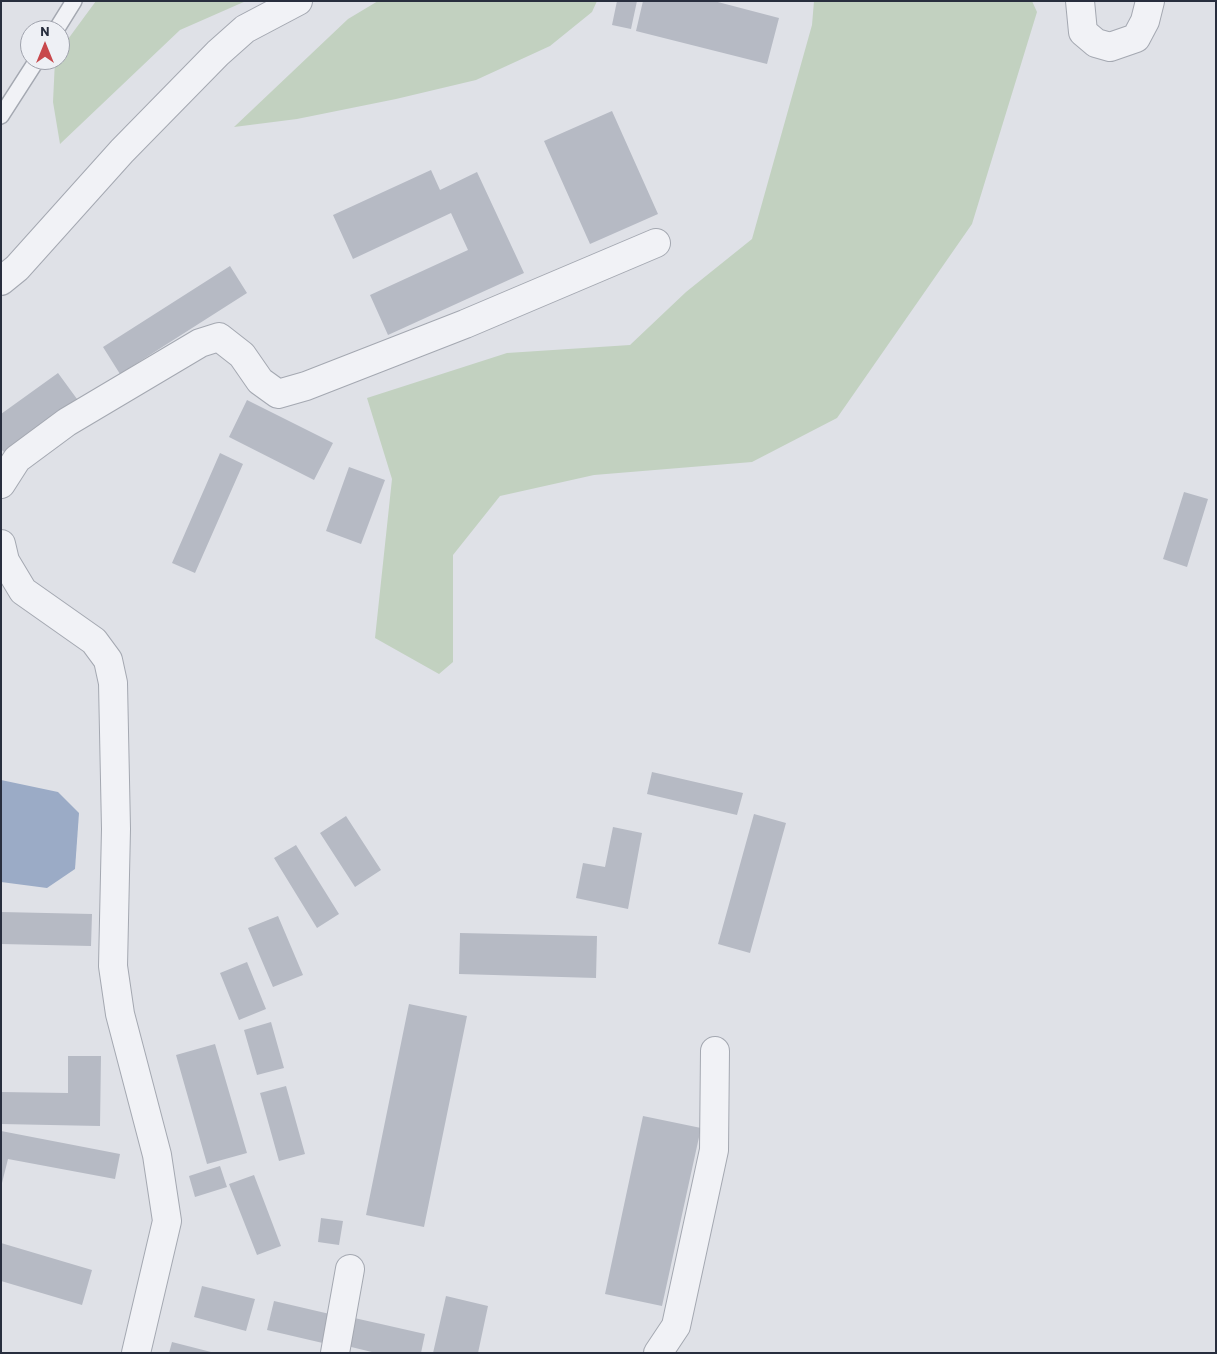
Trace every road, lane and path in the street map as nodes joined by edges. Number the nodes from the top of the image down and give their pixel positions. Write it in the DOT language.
graph roads {
  1 [pos="74,1"];
  2 [pos="298,1"];
  3 [pos="1080,1"];
  4 [pos="1150,1"];
  5 [pos="62,20"];
  6 [pos="31,70"];
  7 [pos="1,116"];
  8 [pos="656,243"];
  9 [pos="1,281"];
  10 [pos="1,484"];
  11 [pos="1,544"];
  12 [pos="715,1051"];
  13 [pos="350,1269"];
  14 [pos="136,1353"];
  15 [pos="335,1353"];
  16 [pos="658,1353"];
  1 -- 5 [label="lane"];
  2 -- 9 [label="street"];
  3 -- 4 [label="street"];
  6 -- 7 [label="lane"];
  8 -- 10 [label="street"];
  11 -- 14 [label="street"];
  12 -- 16 [label="street"];
  13 -- 15 [label="street"];
}
